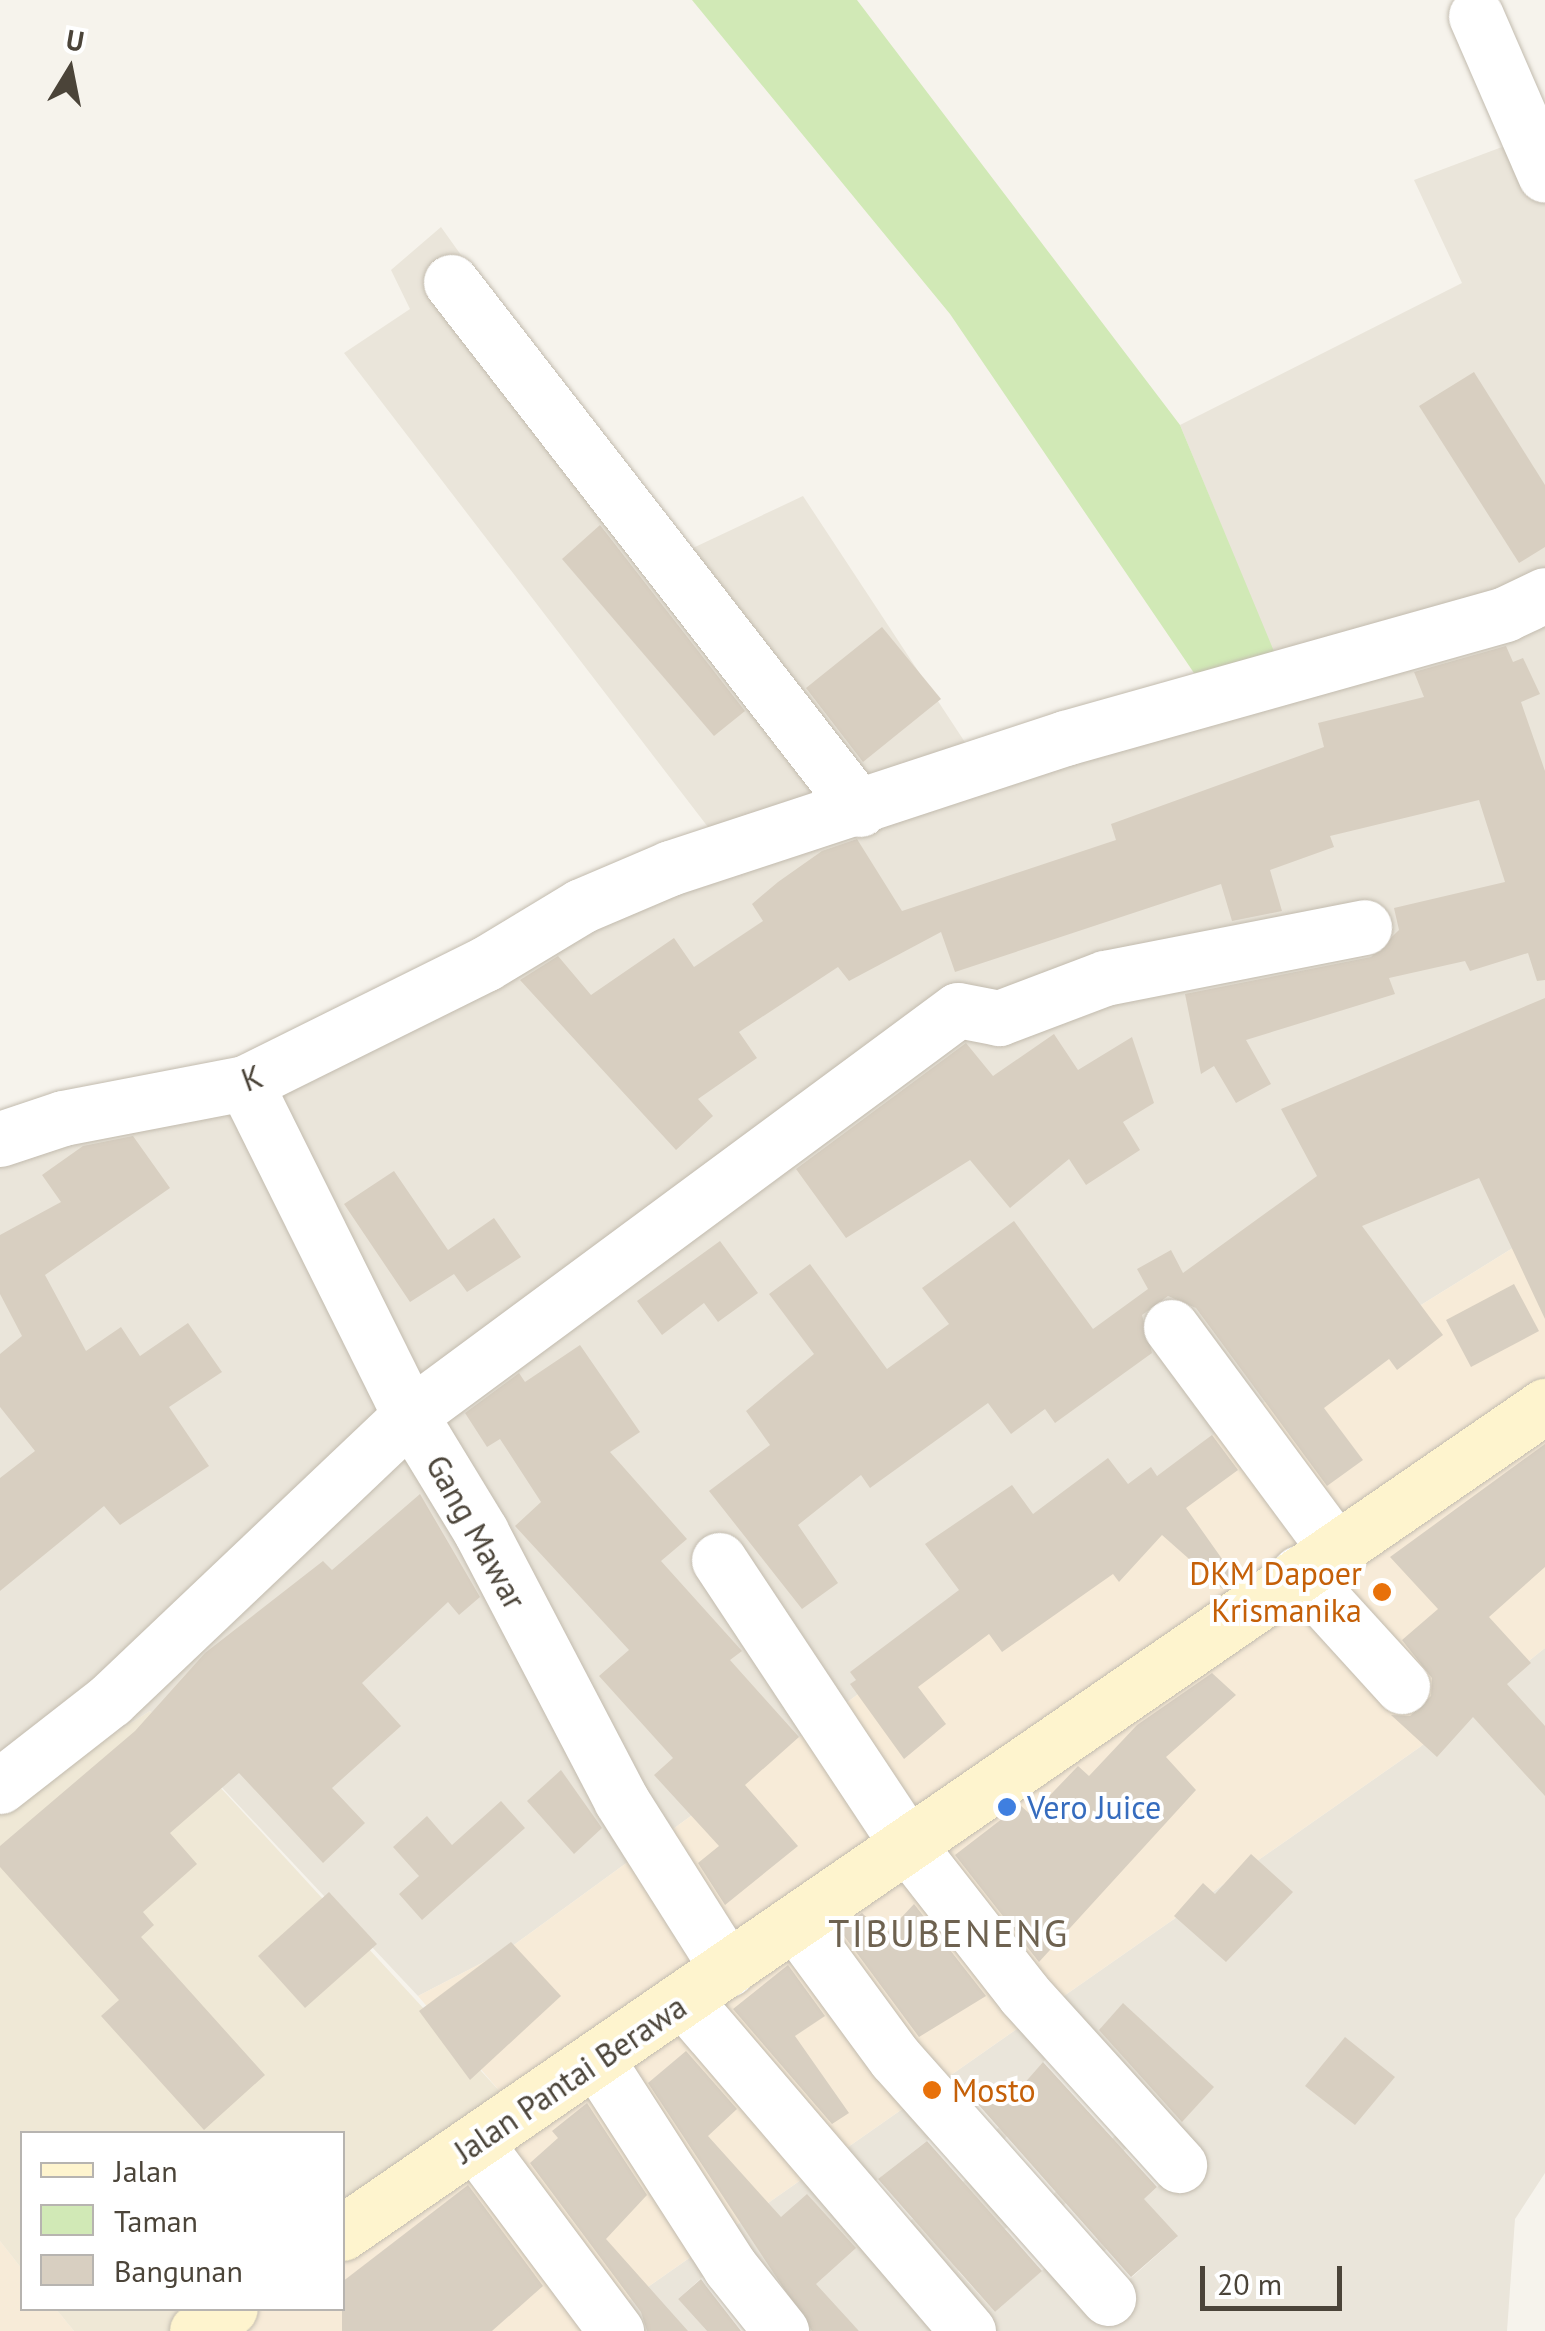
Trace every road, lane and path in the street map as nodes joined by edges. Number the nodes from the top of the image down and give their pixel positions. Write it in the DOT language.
graph roads {
  1 [pos="1476,16"];
  2 [pos="1545,175"];
  3 [pos="450,282"];
  4 [pos="1545,595"];
  5 [pos="860,808"];
  6 [pos="1364,927"];
  7 [pos="245,1083"];
  8 [pos="0,1139"];
  9 [pos="1172,1327"];
  10 [pos="1545,1406"];
  11 [pos="410,1415"];
  12 [pos="719,1560"];
  13 [pos="1317,1561"];
  14 [pos="1402,1686"];
  15 [pos="0,1786"];
  16 [pos="907,1844"];
  17 [pos="795,1922"];
  18 [pos="728,1969"];
  19 [pos="685,2000"];
  20 [pos="598,2062"];
  21 [pos="476,2144"];
  22 [pos="1179,2164"];
  23 [pos="345,2232"];
  24 [pos="1108,2298"];
  25 [pos="226,2311"];
  26 [pos="197,2331"];
  27 [pos="616,2331"];
  28 [pos="782,2331"];
  29 [pos="968,2331"];
  1 -- 2 [label="street"];
  3 -- 5 [label="street"];
  4 -- 5 [label="street, K"];
  5 -- 7 [label="street, K"];
  6 -- 11 [label="street"];
  7 -- 8 [label="street, K"];
  7 -- 11 [label="street, Gang Mawar"];
  9 -- 13 [label="street"];
  10 -- 13 [label="street, Jalan Pantai Berawa"];
  11 -- 15 [label="street"];
  11 -- 18 [label="street, Gang Mawar"];
  12 -- 16 [label="street"];
  13 -- 14 [label="street"];
  13 -- 16 [label="street, Jalan Pantai Berawa"];
  16 -- 17 [label="street, Jalan Pantai Berawa"];
  16 -- 22 [label="street"];
  17 -- 18 [label="street, Jalan Pantai Berawa"];
  17 -- 24 [label="street"];
  18 -- 19 [label="street, Jalan Pantai Berawa"];
  19 -- 20 [label="street, Jalan Pantai Berawa"];
  19 -- 29 [label="street"];
  20 -- 21 [label="street, Jalan Pantai Berawa"];
  20 -- 28 [label="street"];
  21 -- 23 [label="street, Jalan Pantai Berawa"];
  21 -- 27 [label="street"];
  25 -- 26 [label="street"];
}
